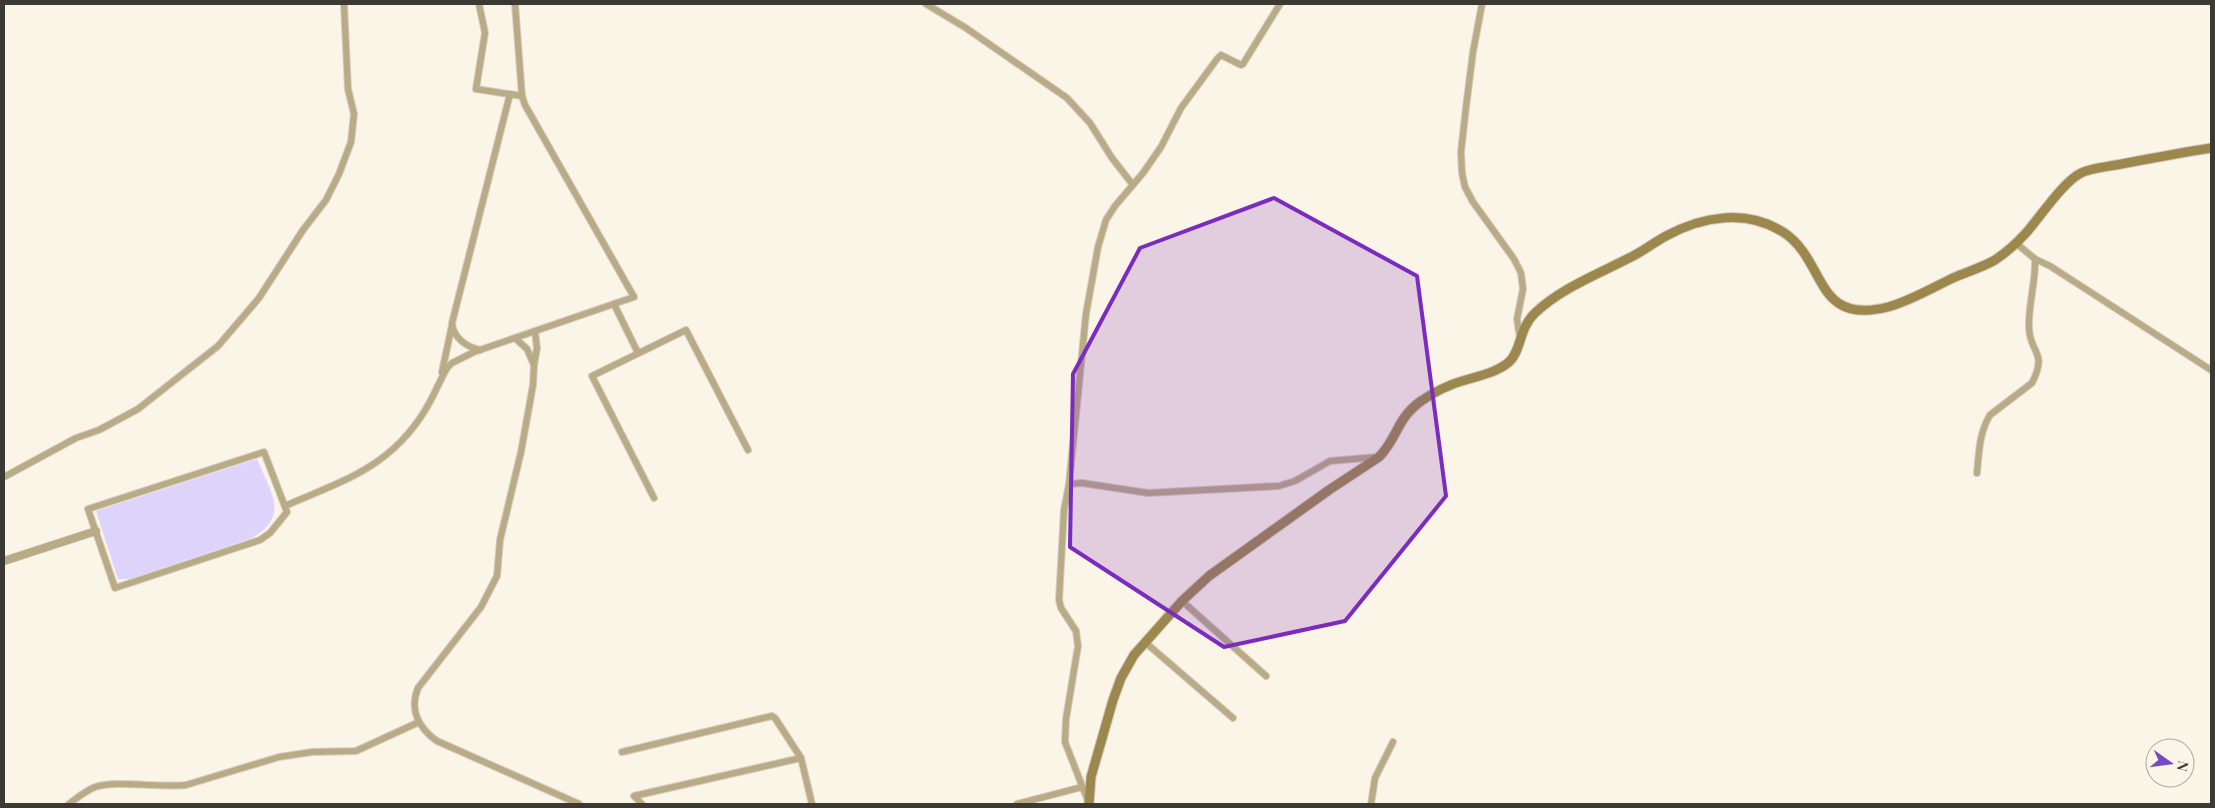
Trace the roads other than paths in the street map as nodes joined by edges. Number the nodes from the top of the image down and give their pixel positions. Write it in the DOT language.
graph roads {
  1 [pos="344,4"];
  2 [pos="479,4"];
  3 [pos="515,4"];
  4 [pos="926,4"];
  5 [pos="1280,4"];
  6 [pos="1482,4"];
  7 [pos="510,94"];
  8 [pos="522,96"];
  9 [pos="2211,148"];
  10 [pos="1133,185"];
  11 [pos="2016,243"];
  12 [pos="2035,258"];
  13 [pos="614,304"];
  14 [pos="452,323"];
  15 [pos="535,331"];
  16 [pos="515,338"];
  17 [pos="1520,338"];
  18 [pos="481,350"];
  19 [pos="638,353"];
  20 [pos="534,365"];
  21 [pos="2211,370"];
  22 [pos="441,378"];
  23 [pos="748,450"];
  24 [pos="1379,457"];
  25 [pos="1977,473"];
  26 [pos="4,477"];
  27 [pos="1069,484"];
  28 [pos="654,498"];
  29 [pos="285,506"];
  30 [pos="96,531"];
  31 [pos="4,561"];
  32 [pos="1182,601"];
  33 [pos="1146,643"];
  34 [pos="1266,676"];
  35 [pos="1232,718"];
  36 [pos="418,722"];
  37 [pos="1393,742"];
  38 [pos="622,752"];
  39 [pos="801,758"];
  40 [pos="1082,787"];
  41 [pos="1088,803"];
  42 [pos="69,804"];
  43 [pos="579,804"];
  44 [pos="642,804"];
  45 [pos="812,804"];
  46 [pos="1017,804"];
  47 [pos="1371,804"];
  1 -- 26 [label="street"];
  2 -- 7 [label="street"];
  3 -- 8 [label="street"];
  4 -- 10 [label="street"];
  5 -- 10 [label="street"];
  6 -- 17 [label="street"];
  7 -- 8 [label="street"];
  7 -- 14 [label="street"];
  8 -- 13 [label="street"];
  9 -- 11 [label="main road"];
  10 -- 27 [label="street"];
  11 -- 12 [label="street"];
  11 -- 17 [label="main road"];
  12 -- 21 [label="street"];
  12 -- 25 [label="street"];
  13 -- 15 [label="street"];
  13 -- 19 [label="street"];
  14 -- 18 [label="street"];
  14 -- 22 [label="street"];
  15 -- 16 [label="street"];
  15 -- 20 [label="street"];
  16 -- 18 [label="street"];
  16 -- 20 [label="street"];
  17 -- 24 [label="main road"];
  18 -- 22 [label="street"];
  19 -- 23 [label="street"];
  19 -- 28 [label="street"];
  20 -- 36 [label="street"];
  22 -- 29 [label="street"];
  24 -- 27 [label="street"];
  24 -- 32 [label="main road"];
  27 -- 40 [label="street"];
  29 -- 30 [label="street"];
  29 -- 30 [label="street"];
  30 -- 31 [label="street"];
  32 -- 33 [label="main road"];
  32 -- 34 [label="street"];
  33 -- 35 [label="street"];
  33 -- 41 [label="main road"];
  36 -- 42 [label="street"];
  36 -- 43 [label="street"];
  37 -- 47 [label="street"];
  38 -- 39 [label="street"];
  39 -- 44 [label="street"];
  39 -- 45 [label="street"];
  40 -- 41 [label="street"];
  40 -- 46 [label="street"];
}
